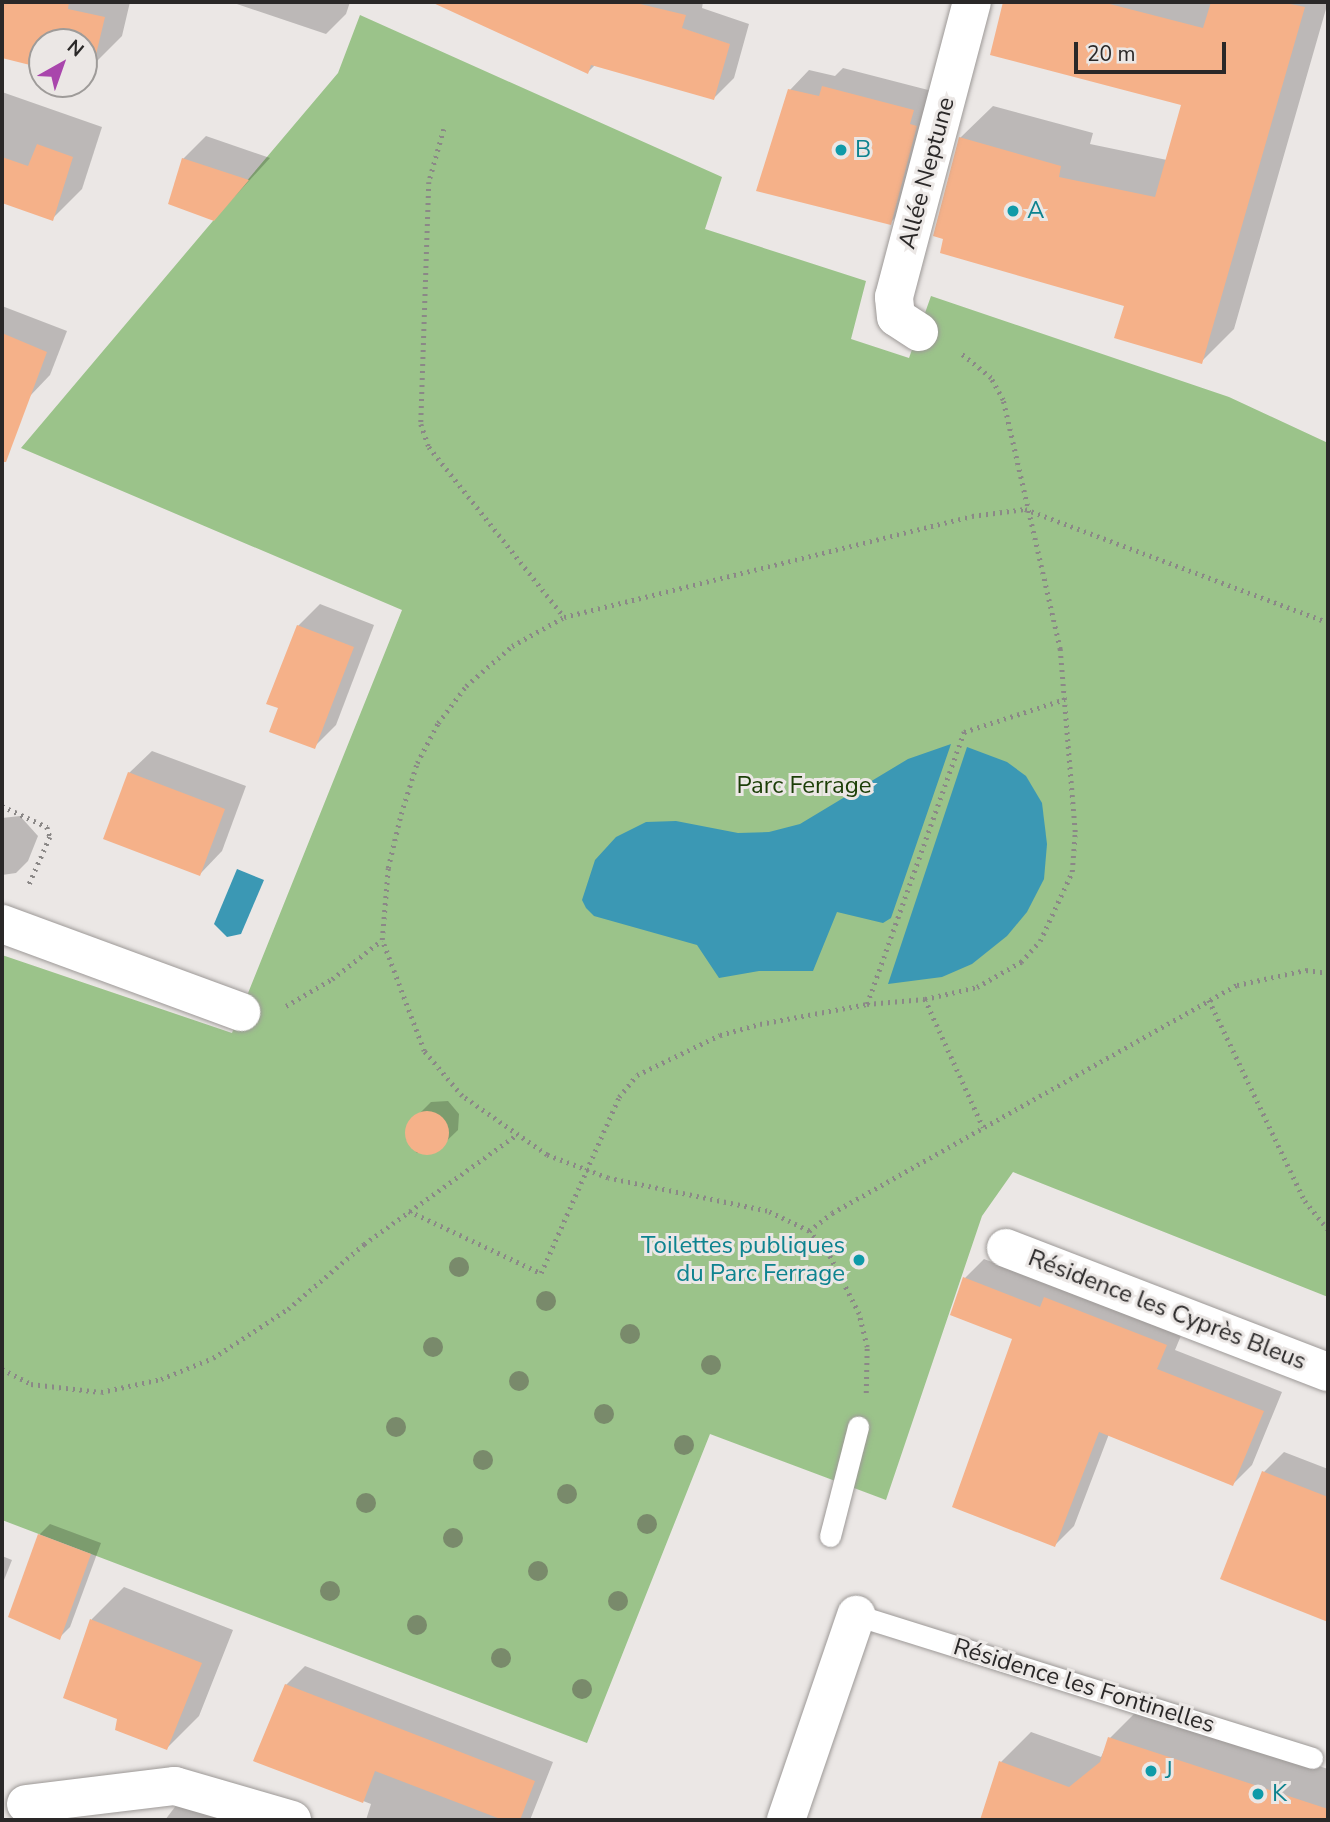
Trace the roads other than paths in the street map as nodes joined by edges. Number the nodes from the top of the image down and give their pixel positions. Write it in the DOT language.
graph roads {
  1 [pos="972,2"];
  2 [pos="919,332"];
  3 [pos="6,925"];
  4 [pos="251,1015"];
  5 [pos="1006,1248"];
  6 [pos="1328,1372"];
  7 [pos="858,1427"];
  8 [pos="830,1536"];
  9 [pos="856,1615"];
  10 [pos="1312,1758"];
  11 [pos="15,1806"];
  12 [pos="292,1820"];
  13 [pos="786,1820"];
  1 -- 2 [label="street, Allée Neptune"];
  3 -- 4 [label="street"];
  5 -- 6 [label="street, Résidence les Cyprès Bleus"];
  7 -- 8 [label="lane"];
  9 -- 10 [label="lane, Résidence les Fontinelles"];
  9 -- 13 [label="street"];
  11 -- 12 [label="street"];
}
